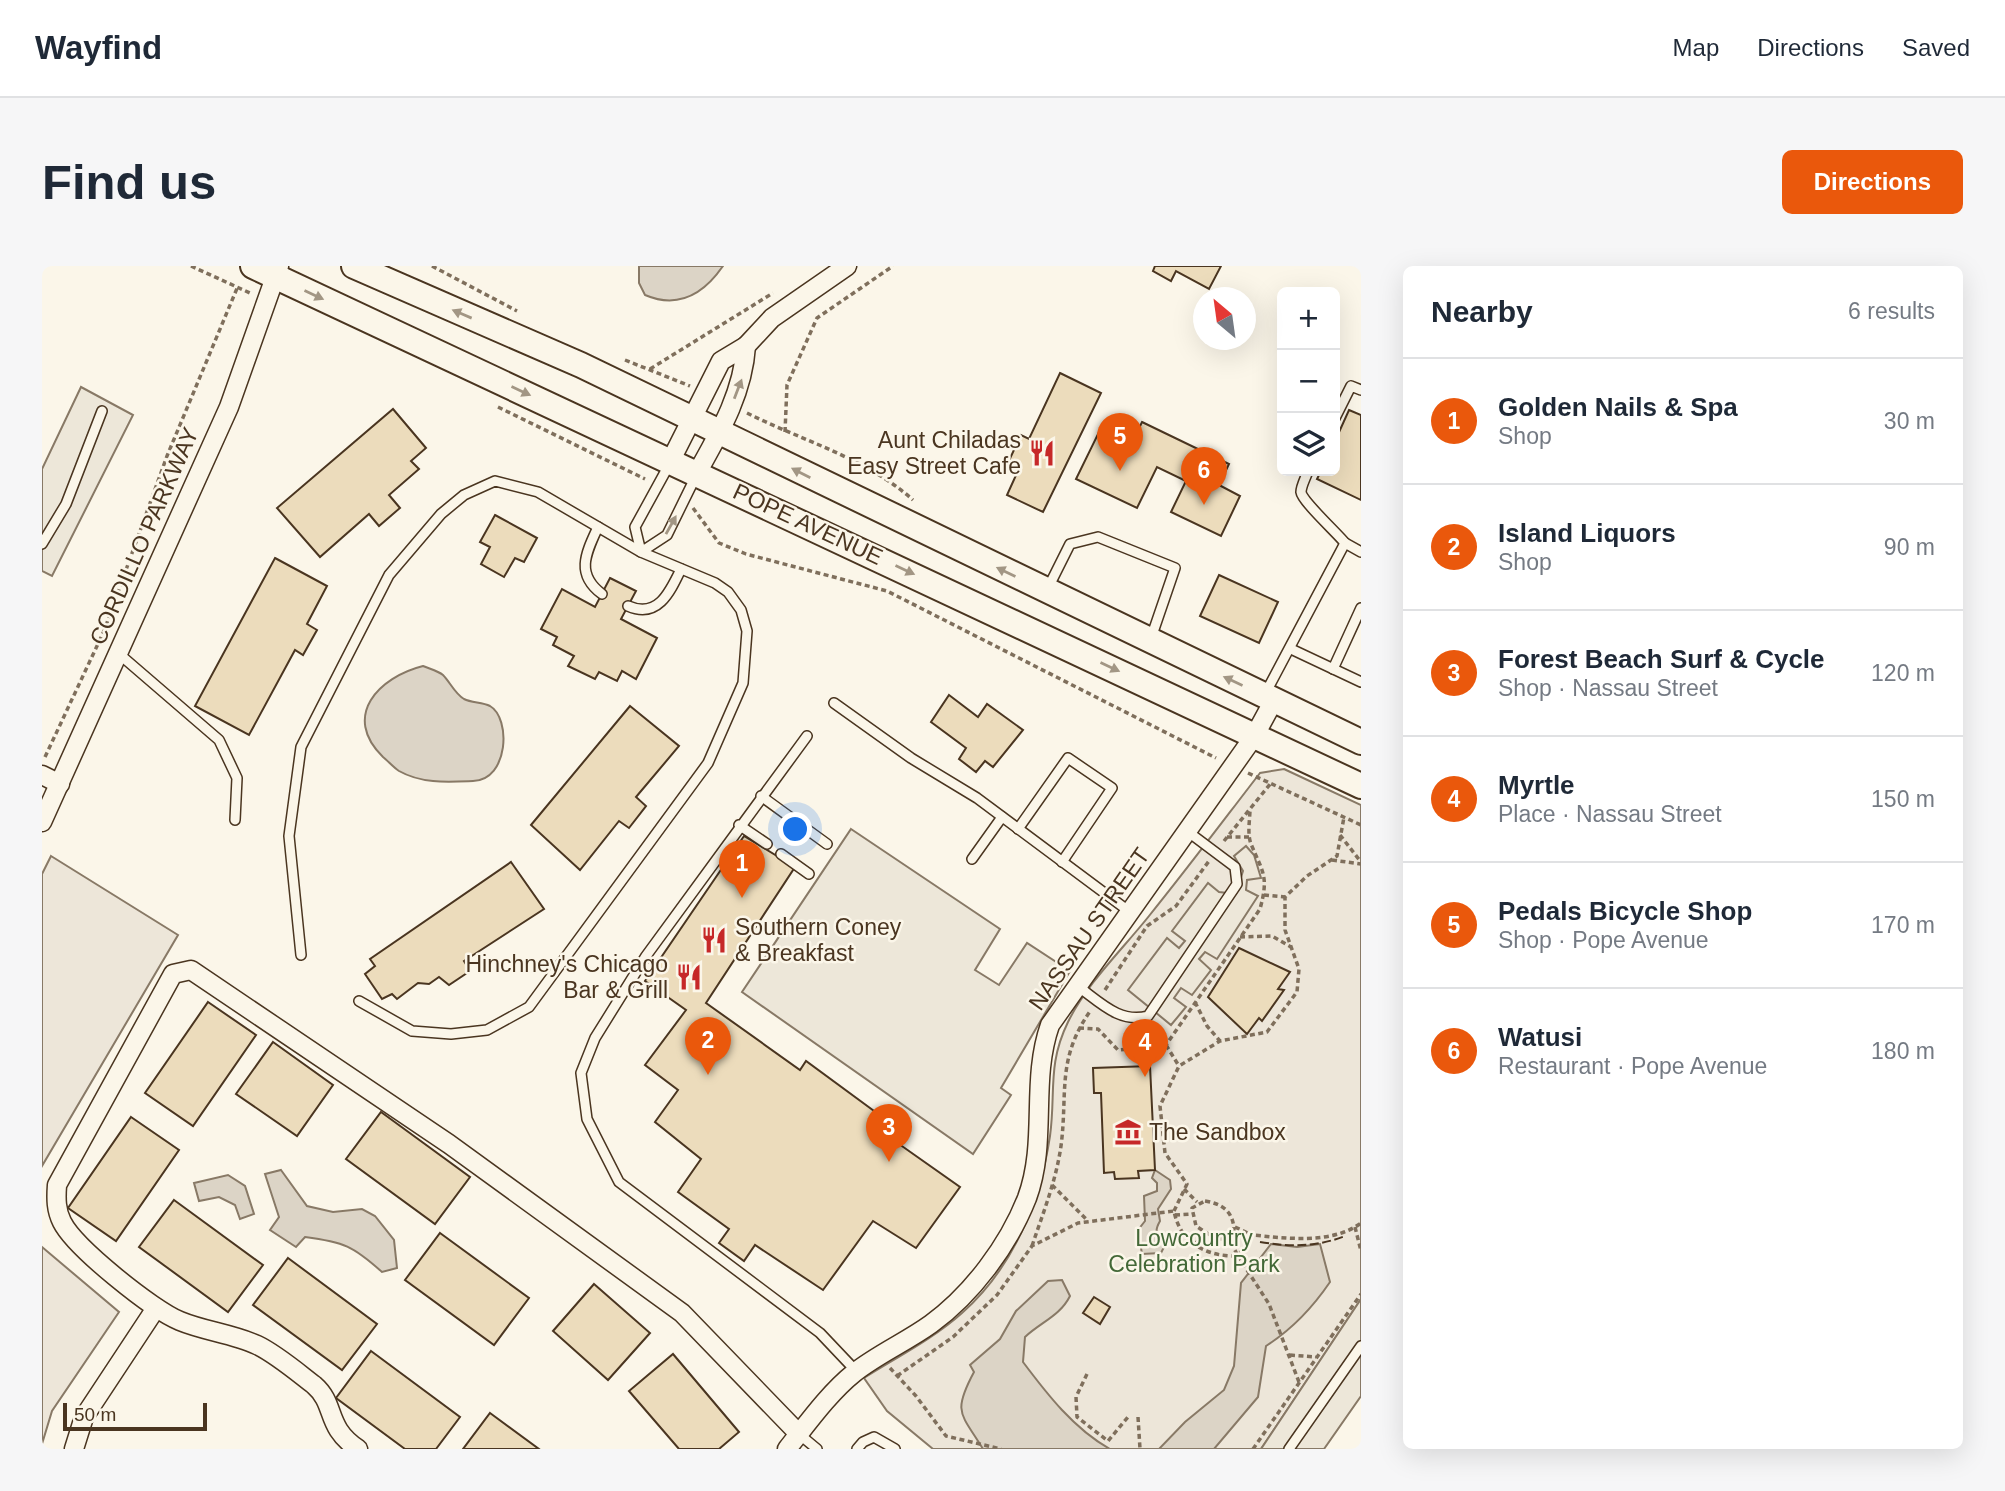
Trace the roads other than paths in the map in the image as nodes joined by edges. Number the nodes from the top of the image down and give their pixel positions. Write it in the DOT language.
graph roads {
  1 [pos="354,266"];
  2 [pos="847,266"];
  3 [pos="262,277"];
  4 [pos="746,346"];
  5 [pos="1361,390"];
  6 [pos="102,411"];
  7 [pos="1338,413"];
  8 [pos="692,418"];
  9 [pos="720,432"];
  10 [pos="671,460"];
  11 [pos="697,472"];
  12 [pos="1306,476"];
  13 [pos="598,527"];
  14 [pos="1345,543"];
  15 [pos="42,544"];
  16 [pos="641,552"];
  17 [pos="1361,552"];
  18 [pos="681,569"];
  19 [pos="1047,592"];
  20 [pos="602,594"];
  21 [pos="628,606"];
  22 [pos="1361,608"];
  23 [pos="1149,641"];
  24 [pos="1291,649"];
  25 [pos="118,653"];
  26 [pos="1333,669"];
  27 [pos="1361,682"];
  28 [pos="1269,698"];
  29 [pos="834,703"];
  30 [pos="1255,735"];
  31 [pos="807,736"];
  32 [pos="1361,742"];
  33 [pos="42,775"];
  34 [pos="60,783"];
  35 [pos="1361,786"];
  36 [pos="761,796"];
  37 [pos="1002,817"];
  38 [pos="235,820"];
  39 [pos="42,822"];
  40 [pos="739,825"];
  41 [pos="1018,829"];
  42 [pos="1187,831"];
  43 [pos="767,844"];
  44 [pos="827,844"];
  45 [pos="781,854"];
  46 [pos="972,859"];
  47 [pos="1062,862"];
  48 [pos="809,874"];
  49 [pos="1129,912"];
  50 [pos="301,955"];
  51 [pos="1076,985"];
  52 [pos="359,1001"];
  53 [pos="156,1308"];
  54 [pos="1361,1346"];
  55 [pos="856,1371"];
  56 [pos="799,1434"];
  57 [pos="74,1449"];
  58 [pos="358,1449"];
  59 [pos="786,1449"];
  60 [pos="817,1449"];
  61 [pos="856,1449"];
  62 [pos="895,1449"];
  63 [pos="1289,1449"];
  8 -- 1 [label="main road, POPE AVENUE, one-way"];
  2 -- 4 [label="street"];
  3 -- 10 [label="main road, POPE AVENUE, one-way"];
  3 -- 25 [label="street, CORDILLO PARKWAY"];
  4 -- 8 [label="street"];
  9 -- 4 [label="street, one-way"];
  5 -- 7 [label="lane"];
  6 -- 15 [label="lane"];
  8 -- 9 [label="main road, POPE AVENUE"];
  8 -- 10 [label="street"];
  9 -- 11 [label="street"];
  19 -- 9 [label="main road, POPE AVENUE, one-way"];
  10 -- 11 [label="main road, POPE AVENUE"];
  10 -- 16 [label="lane"];
  16 -- 11 [label="lane, one-way"];
  11 -- 30 [label="main road, POPE AVENUE, one-way"];
  12 -- 14 [label="lane"];
  13 -- 16 [label="lane"];
  13 -- 20 [label="lane"];
  13 -- 50 [label="lane"];
  14 -- 17 [label="lane"];
  14 -- 24 [label="lane"];
  16 -- 18 [label="lane"];
  18 -- 21 [label="lane"];
  18 -- 52 [label="lane"];
  19 -- 23 [label="main road, POPE AVENUE"];
  19 -- 23 [label="lane"];
  22 -- 26 [label="lane"];
  28 -- 23 [label="main road, POPE AVENUE, one-way"];
  24 -- 26 [label="lane"];
  24 -- 28 [label="lane"];
  25 -- 34 [label="street, CORDILLO PARKWAY"];
  25 -- 38 [label="lane"];
  26 -- 27 [label="lane"];
  28 -- 30 [label="street, NASSAU STREET"];
  28 -- 32 [label="main road, POPE AVENUE"];
  29 -- 37 [label="lane"];
  30 -- 35 [label="main road, POPE AVENUE"];
  30 -- 42 [label="street, NASSAU STREET"];
  31 -- 36 [label="lane"];
  33 -- 34 [label="street"];
  34 -- 39 [label="street, CORDILLO PARKWAY"];
  36 -- 40 [label="lane"];
  36 -- 44 [label="lane"];
  37 -- 41 [label="lane"];
  37 -- 46 [label="lane"];
  40 -- 43 [label="lane"];
  40 -- 55 [label="lane"];
  41 -- 47 [label="lane"];
  41 -- 47 [label="lane"];
  42 -- 49 [label="street, NASSAU STREET"];
  42 -- 51 [label="lane"];
  45 -- 48 [label="lane"];
  47 -- 49 [label="lane"];
  49 -- 51 [label="street, NASSAU STREET"];
  51 -- 55 [label="street, NASSAU STREET"];
  53 -- 56 [label="street"];
  53 -- 57 [label="street"];
  53 -- 58 [label="street"];
  54 -- 63 [label="lane"];
  55 -- 56 [label="street, NASSAU STREET"];
  56 -- 59 [label="street, NASSAU STREET"];
  56 -- 60 [label="lane"];
  61 -- 62 [label="lane"];
}
